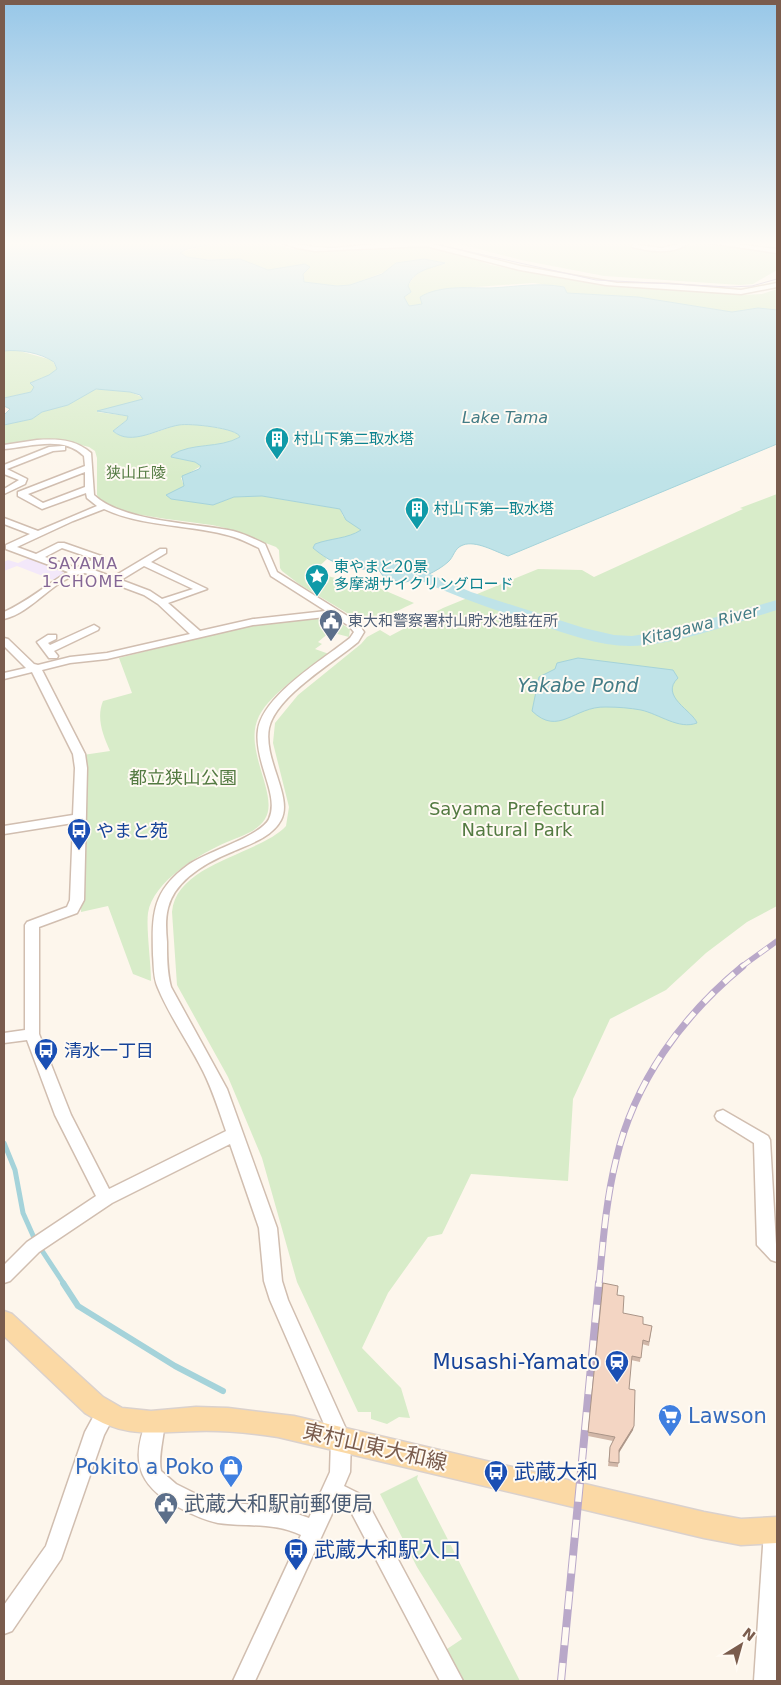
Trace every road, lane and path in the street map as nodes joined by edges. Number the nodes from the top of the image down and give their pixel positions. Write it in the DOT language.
graph roads {
  1 [pos="8,449"];
  2 [pos="89,461"];
  3 [pos="4,470"];
  4 [pos="89,489"];
  5 [pos="4,492"];
  6 [pos="103,507"];
  7 [pos="4,521"];
  8 [pos="36,533"];
  9 [pos="163,551"];
  10 [pos="37,558"];
  11 [pos="144,564"];
  12 [pos="79,570"];
  13 [pos="115,580"];
  14 [pos="161,602"];
  15 [pos="335,612"];
  16 [pos="4,616"];
  17 [pos="94,628"];
  18 [pos="198,635"];
  19 [pos="52,637"];
  20 [pos="4,641"];
  21 [pos="48,650"];
  22 [pos="57,662"];
  23 [pos="34,668"];
  24 [pos="4,676"];
  25 [pos="79,818"];
  26 [pos="4,830"];
  27 [pos="32,1034"];
  28 [pos="4,1038"];
  29 [pos="723,1116"];
  30 [pos="235,1134"];
  31 [pos="106,1198"];
  32 [pos="777,1255"];
  33 [pos="4,1276"];
  34 [pos="4,1322"];
  35 [pos="105,1414"];
  36 [pos="156,1422"];
  37 [pos="341,1440"];
  38 [pos="332,1492"];
  39 [pos="314,1531"];
  40 [pos="775,1543"];
  41 [pos="4,1623"];
  42 [pos="244,1681"];
  43 [pos="452,1681"];
  44 [pos="765,1681"];
  1 -- 2 [label="street"];
  2 -- 3 [label="street"];
  2 -- 4 [label="street"];
  2 -- 4 [label="street"];
  3 -- 5 [label="street"];
  4 -- 6 [label="street"];
  6 -- 8 [label="street"];
  6 -- 15 [label="street"];
  7 -- 8 [label="street"];
  8 -- 10 [label="street"];
  9 -- 11 [label="street"];
  10 -- 12 [label="street"];
  10 -- 12 [label="street"];
  11 -- 13 [label="street"];
  11 -- 14 [label="street"];
  12 -- 13 [label="street"];
  12 -- 16 [label="street"];
  13 -- 14 [label="street"];
  14 -- 18 [label="street"];
  15 -- 18 [label="street"];
  15 -- 30 [label="street"];
  17 -- 21 [label="street"];
  18 -- 22 [label="street"];
  19 -- 21 [label="street"];
  20 -- 23 [label="street"];
  21 -- 22 [label="street"];
  22 -- 23 [label="street"];
  23 -- 24 [label="street"];
  23 -- 25 [label="street"];
  25 -- 26 [label="street"];
  25 -- 27 [label="street"];
  27 -- 28 [label="street"];
  27 -- 31 [label="street"];
  29 -- 32 [label="street"];
  30 -- 31 [label="street"];
  30 -- 37 [label="street"];
  31 -- 33 [label="street"];
  34 -- 35 [label="main road, 東村山東大和線"];
  35 -- 36 [label="main road, 東村山東大和線"];
  35 -- 41 [label="street"];
  36 -- 37 [label="main road, 東村山東大和線"];
  36 -- 39 [label="street"];
  37 -- 38 [label="street"];
  37 -- 40 [label="main road, 東村山東大和線"];
  38 -- 39 [label="street"];
  38 -- 43 [label="street"];
  39 -- 42 [label="street"];
  40 -- 44 [label="street"];
}
